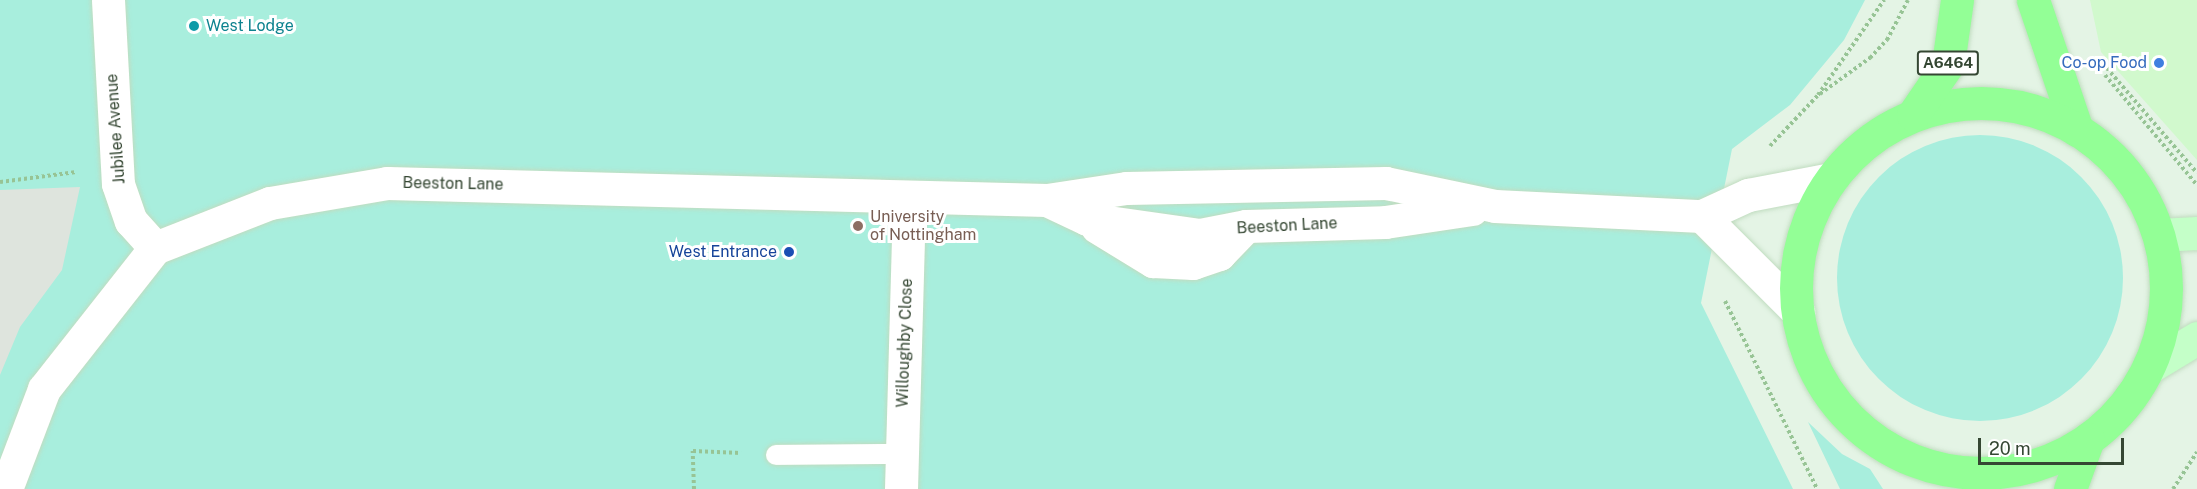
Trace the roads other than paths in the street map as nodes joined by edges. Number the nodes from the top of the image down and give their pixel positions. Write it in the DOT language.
graph roads {
  1 [pos="108,0"];
  2 [pos="1957,0"];
  3 [pos="2033,0"];
  4 [pos="1913,116"];
  5 [pos="2077,130"];
  6 [pos="1831,179"];
  7 [pos="909,197"];
  8 [pos="1047,200"];
  9 [pos="1495,206"];
  10 [pos="1702,216"];
  11 [pos="2197,233"];
  12 [pos="2159,235"];
  13 [pos="154,248"];
  14 [pos="1798,312"];
  15 [pos="2197,338"];
  16 [pos="2149,367"];
  17 [pos="2088,439"];
  18 [pos="902,454"];
  19 [pos="776,455"];
  20 [pos="1925,476"];
  21 [pos="6,489"];
  22 [pos="901,489"];
  23 [pos="2070,489"];
  1 -- 13 [label="street, Jubilee Avenue"];
  2 -- 4 [label="main road, A6464"];
  3 -- 5 [label="main road"];
  4 -- 5 [label="main road"];
  4 -- 6 [label="main road"];
  5 -- 12 [label="main road"];
  6 -- 10 [label="street"];
  6 -- 14 [label="main road"];
  7 -- 8 [label="street, Beeston Lane"];
  7 -- 13 [label="street, Beeston Lane"];
  7 -- 18 [label="street, Willoughby Close"];
  8 -- 9 [label="street, Beeston Lane"];
  8 -- 9 [label="street, Beeston Lane"];
  9 -- 10 [label="street, Beeston Lane"];
  10 -- 14 [label="street"];
  11 -- 12 [label="main road"];
  12 -- 16 [label="main road"];
  13 -- 21 [label="street"];
  14 -- 20 [label="main road"];
  15 -- 16 [label="main road"];
  16 -- 17 [label="main road"];
  17 -- 20 [label="main road"];
  17 -- 23 [label="main road"];
  18 -- 19 [label="lane"];
  18 -- 22 [label="street, Willoughby Close"];
}
